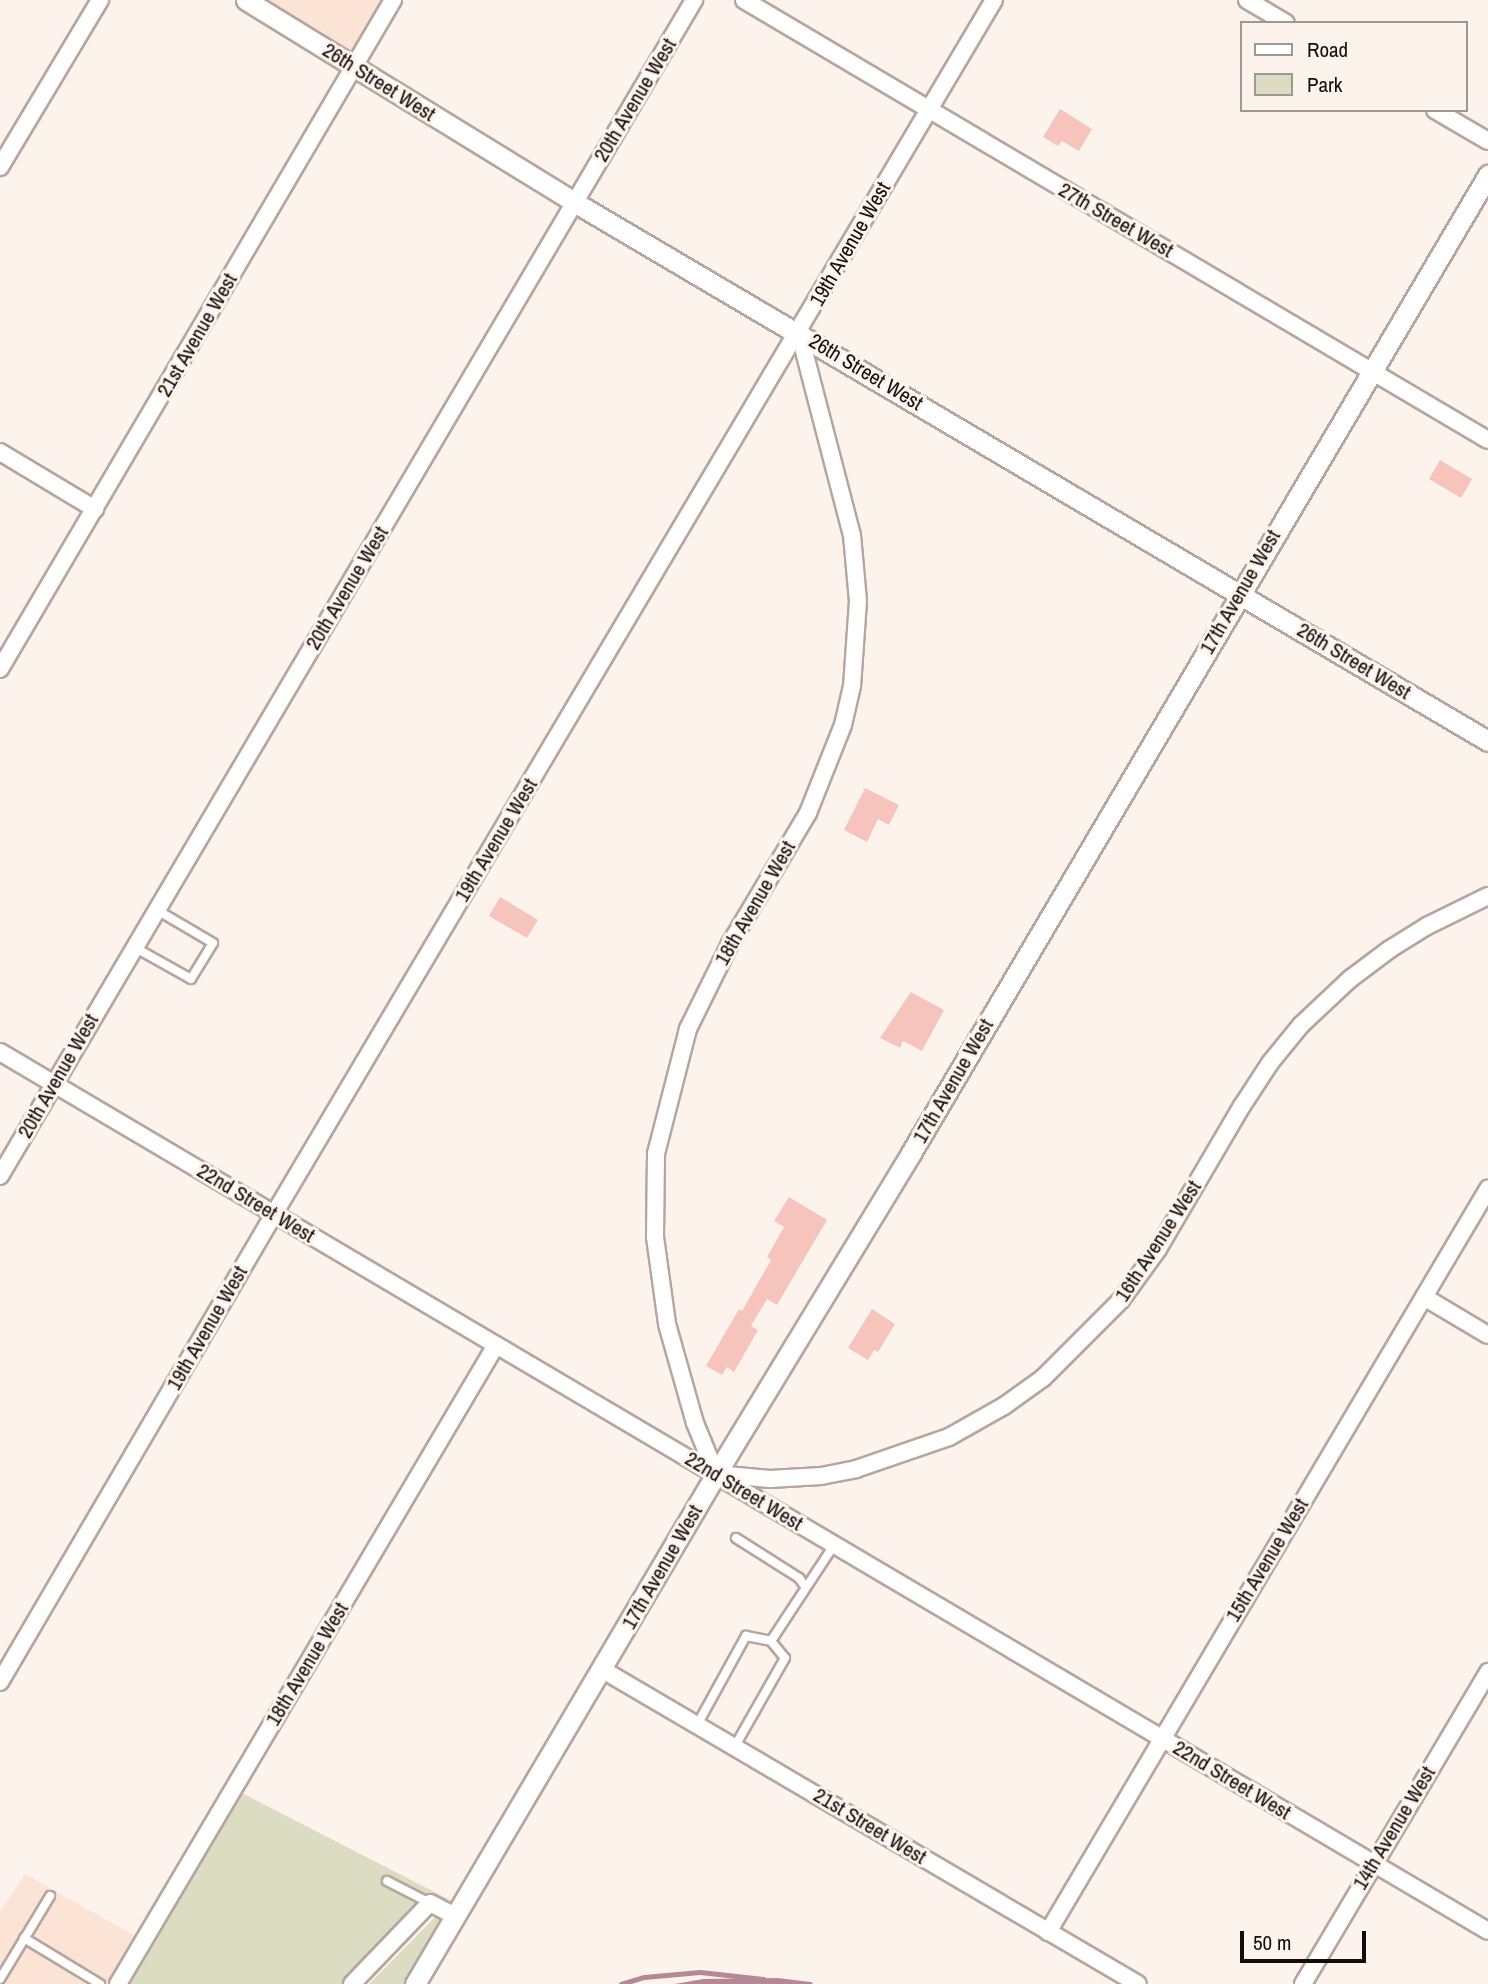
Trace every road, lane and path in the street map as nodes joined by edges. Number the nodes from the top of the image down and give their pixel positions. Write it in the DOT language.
graph roads {
  1 [pos="100,0"];
  2 [pos="246,0"];
  3 [pos="393,0"];
  4 [pos="694,0"];
  5 [pos="744,0"];
  6 [pos="994,0"];
  7 [pos="1247,0"];
  8 [pos="1283,21"];
  9 [pos="353,67"];
  10 [pos="929,110"];
  11 [pos="1438,112"];
  12 [pos="1488,141"];
  13 [pos="0,167"];
  14 [pos="1488,175"];
  15 [pos="574,202"];
  16 [pos="799,332"];
  17 [pos="1371,371"];
  18 [pos="1488,440"];
  19 [pos="0,452"];
  20 [pos="95,509"];
  21 [pos="1239,593"];
  22 [pos="0,669"];
  23 [pos="1488,741"];
  24 [pos="1488,896"];
  25 [pos="157,910"];
  26 [pos="134,947"];
  27 [pos="0,1052"];
  28 [pos="53,1084"];
  29 [pos="0,1176"];
  30 [pos="1488,1189"];
  31 [pos="274,1214"];
  32 [pos="1424,1297"];
  33 [pos="1488,1335"];
  34 [pos="496,1345"];
  35 [pos="716,1474"];
  36 [pos="736,1538"];
  37 [pos="834,1545"];
  38 [pos="805,1586"];
  39 [pos="771,1641"];
  40 [pos="7,1654"];
  41 [pos="603,1670"];
  42 [pos="1488,1672"];
  43 [pos="0,1682"];
  44 [pos="697,1725"];
  45 [pos="1162,1738"];
  46 [pos="735,1746"];
  47 [pos="1372,1863"];
  48 [pos="387,1881"];
  49 [pos="50,1896"];
  50 [pos="430,1903"];
  51 [pos="454,1915"];
  52 [pos="1488,1931"];
  53 [pos="1048,1932"];
  54 [pos="24,1938"];
  55 [pos="0,1979"];
  56 [pos="100,1984"];
  57 [pos="118,1984"];
  58 [pos="352,1984"];
  59 [pos="415,1984"];
  60 [pos="1138,1984"];
  61 [pos="1303,1984"];
  1 -- 13 [label="street"];
  2 -- 9 [label="street, 26th Street West"];
  3 -- 9 [label="street, 21st Avenue West"];
  4 -- 15 [label="street, 20th Avenue West"];
  5 -- 10 [label="street, 27th Street West"];
  6 -- 10 [label="street, 19th Avenue West"];
  7 -- 8 [label="street"];
  9 -- 15 [label="street, 26th Street West"];
  9 -- 20 [label="street, 21st Avenue West"];
  10 -- 16 [label="street, 19th Avenue West"];
  10 -- 17 [label="street, 27th Street West"];
  11 -- 12 [label="street"];
  14 -- 17 [label="street, 17th Avenue West"];
  15 -- 16 [label="street, 26th Street West"];
  15 -- 25 [label="street, 20th Avenue West"];
  16 -- 21 [label="street, 26th Street West"];
  16 -- 31 [label="street, 19th Avenue West"];
  16 -- 35 [label="street, 18th Avenue West"];
  17 -- 18 [label="street, 27th Street West"];
  17 -- 21 [label="street, 17th Avenue West"];
  19 -- 20 [label="street"];
  20 -- 22 [label="street, 21st Avenue West"];
  21 -- 23 [label="street, 26th Street West"];
  21 -- 35 [label="street, 17th Avenue West"];
  24 -- 35 [label="street, 16th Avenue West"];
  25 -- 26 [label="street, 20th Avenue West"];
  25 -- 26 [label="lane"];
  26 -- 28 [label="street, 20th Avenue West"];
  27 -- 28 [label="street, 22nd Street West"];
  28 -- 29 [label="street, 20th Avenue West"];
  28 -- 31 [label="street, 22nd Street West"];
  30 -- 32 [label="street, 15th Avenue West"];
  31 -- 34 [label="street, 22nd Street West"];
  31 -- 40 [label="street, 19th Avenue West"];
  32 -- 33 [label="street"];
  32 -- 45 [label="street, 15th Avenue West"];
  34 -- 35 [label="street, 22nd Street West"];
  34 -- 57 [label="street, 18th Avenue West"];
  35 -- 37 [label="street, 22nd Street West"];
  35 -- 41 [label="street, 17th Avenue West"];
  36 -- 38 [label="lane"];
  37 -- 38 [label="lane"];
  37 -- 45 [label="street, 22nd Street West"];
  38 -- 39 [label="lane"];
  39 -- 44 [label="lane"];
  39 -- 46 [label="lane"];
  40 -- 43 [label="street, 19th Avenue West"];
  41 -- 44 [label="street, 21st Street West"];
  41 -- 51 [label="street, 17th Avenue West"];
  42 -- 47 [label="street, 14th Avenue West"];
  44 -- 46 [label="street, 21st Street West"];
  45 -- 47 [label="street, 22nd Street West"];
  45 -- 53 [label="street, 15th Avenue West"];
  46 -- 53 [label="street, 21st Street West"];
  47 -- 52 [label="street, 22nd Street West"];
  47 -- 61 [label="street, 14th Avenue West"];
  48 -- 50 [label="lane"];
  49 -- 54 [label="lane"];
  50 -- 51 [label="street"];
  50 -- 58 [label="street"];
  51 -- 59 [label="street, 17th Avenue West"];
  53 -- 60 [label="street, 21st Street West"];
  54 -- 55 [label="lane"];
  54 -- 56 [label="lane"];
}
